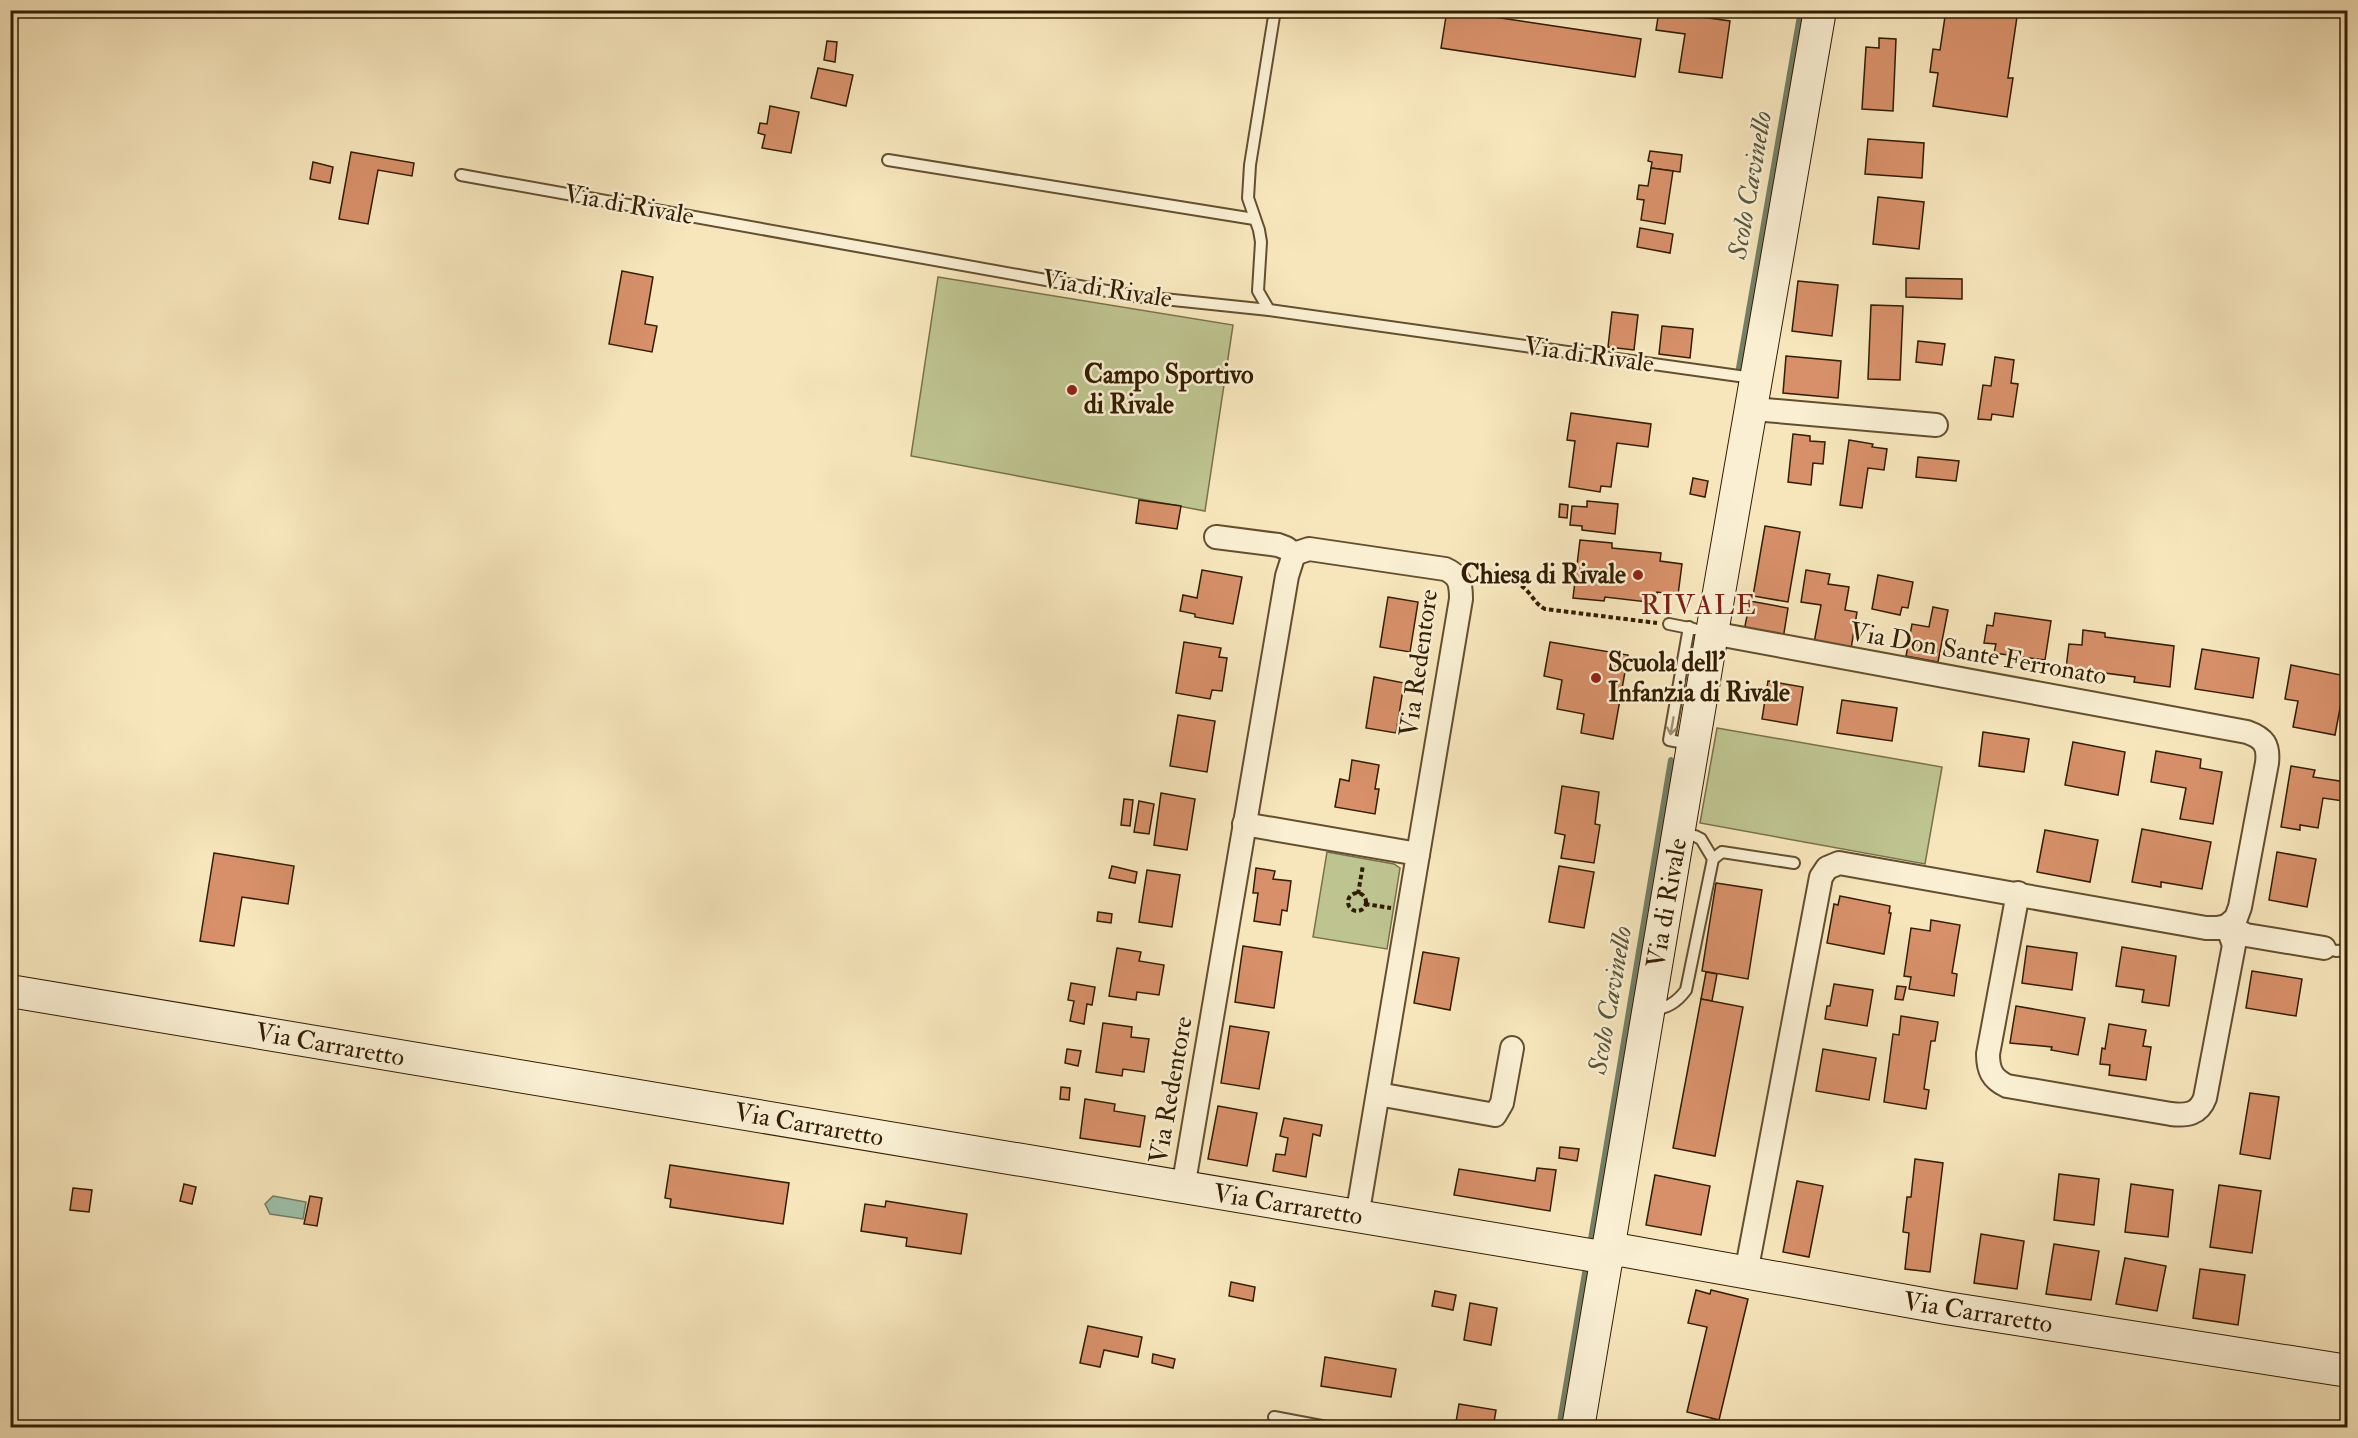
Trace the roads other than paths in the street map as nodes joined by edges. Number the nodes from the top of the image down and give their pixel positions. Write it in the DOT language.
graph roads {
  1 [pos="1275,10"];
  2 [pos="1820,10"];
  3 [pos="888,160"];
  4 [pos="461,175"];
  5 [pos="1254,219"];
  6 [pos="1269,310"];
  7 [pos="1754,393"];
  8 [pos="1936,425"];
  9 [pos="1216,537"];
  10 [pos="1294,554"];
  11 [pos="1669,624"];
  12 [pos="1700,630"];
  13 [pos="1244,824"];
  14 [pos="1687,835"];
  15 [pos="1418,854"];
  16 [pos="1713,859"];
  17 [pos="1794,863"];
  18 [pos="2018,893"];
  19 [pos="2228,926"];
  20 [pos="2324,948"];
  21 [pos="2348,950"];
  22 [pos="10,991"];
  23 [pos="1650,1009"];
  24 [pos="1512,1048"];
  25 [pos="1378,1094"];
  26 [pos="1183,1188"];
  27 [pos="1357,1217"];
  28 [pos="1609,1253"];
  29 [pos="1746,1273"];
  30 [pos="2348,1371"];
  31 [pos="1274,1417"];
  32 [pos="1332,1428"];
  33 [pos="1578,1428"];
  1 -- 5 [label="lane"];
  2 -- 7 [label="street, Via di Rivale"];
  3 -- 5 [label="lane"];
  4 -- 6 [label="lane, Via di Rivale"];
  5 -- 6 [label="lane"];
  6 -- 7 [label="lane, Via di Rivale"];
  7 -- 8 [label="street"];
  7 -- 12 [label="street, Via di Rivale"];
  9 -- 10 [label="street, Via Redentore"];
  10 -- 13 [label="street, Via Redentore"];
  10 -- 15 [label="street, Via Redentore"];
  11 -- 12 [label="lane, Via Don Sante Ferronato"];
  12 -- 14 [label="street, Via di Rivale"];
  12 -- 19 [label="street, Via Don Sante Ferronato"];
  13 -- 15 [label="street"];
  13 -- 26 [label="street, Via Redentore"];
  14 -- 16 [label="lane"];
  14 -- 23 [label="street, Via di Rivale"];
  15 -- 25 [label="street, Via Redentore"];
  16 -- 17 [label="lane"];
  16 -- 23 [label="lane"];
  18 -- 19 [label="street"];
  18 -- 19 [label="street"];
  18 -- 29 [label="street"];
  19 -- 20 [label="street"];
  20 -- 21 [label="lane"];
  22 -- 26 [label="street, Via Carraretto"];
  23 -- 28 [label="street, Via di Rivale"];
  24 -- 25 [label="street"];
  25 -- 27 [label="street, Via Redentore"];
  26 -- 27 [label="street, Via Carraretto"];
  27 -- 28 [label="street, Via Carraretto"];
  28 -- 29 [label="street, Via Carraretto"];
  28 -- 33 [label="street, Via di Rivale"];
  29 -- 30 [label="street, Via Carraretto"];
  31 -- 32 [label="lane"];
}
